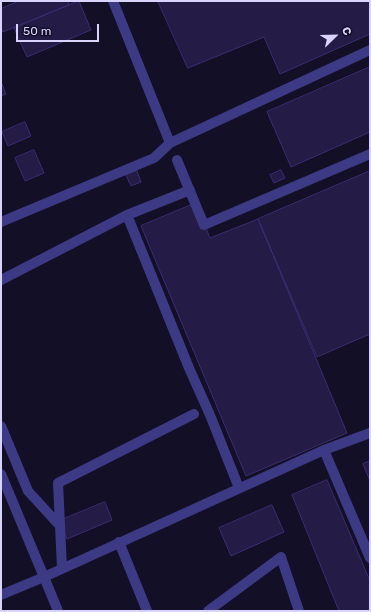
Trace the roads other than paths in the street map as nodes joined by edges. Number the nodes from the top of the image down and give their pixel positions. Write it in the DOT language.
graph roads {
  1 [pos="113,1"];
  2 [pos="370,50"];
  3 [pos="170,143"];
  4 [pos="370,154"];
  5 [pos="177,160"];
  6 [pos="190,190"];
  7 [pos="127,215"];
  8 [pos="1,222"];
  9 [pos="1,280"];
  10 [pos="194,414"];
  11 [pos="1,426"];
  12 [pos="370,433"];
  13 [pos="324,450"];
  14 [pos="1,474"];
  15 [pos="239,488"];
  16 [pos="60,526"];
  17 [pos="119,542"];
  18 [pos="370,558"];
  19 [pos="62,568"];
  20 [pos="44,577"];
  21 [pos="1,595"];
  22 [pos="58,611"];
  23 [pos="148,611"];
  24 [pos="208,611"];
  25 [pos="299,611"];
  1 -- 3 [label="street"];
  2 -- 3 [label="street"];
  3 -- 8 [label="street"];
  4 -- 6 [label="street"];
  5 -- 6 [label="street"];
  6 -- 7 [label="street"];
  7 -- 9 [label="street"];
  7 -- 15 [label="street"];
  10 -- 16 [label="street"];
  11 -- 16 [label="street"];
  12 -- 13 [label="street"];
  13 -- 15 [label="street"];
  13 -- 18 [label="street"];
  14 -- 20 [label="street"];
  15 -- 17 [label="street"];
  16 -- 19 [label="street"];
  17 -- 19 [label="street"];
  17 -- 23 [label="street"];
  19 -- 20 [label="street"];
  20 -- 21 [label="street"];
  20 -- 22 [label="street"];
  24 -- 25 [label="street"];
}
